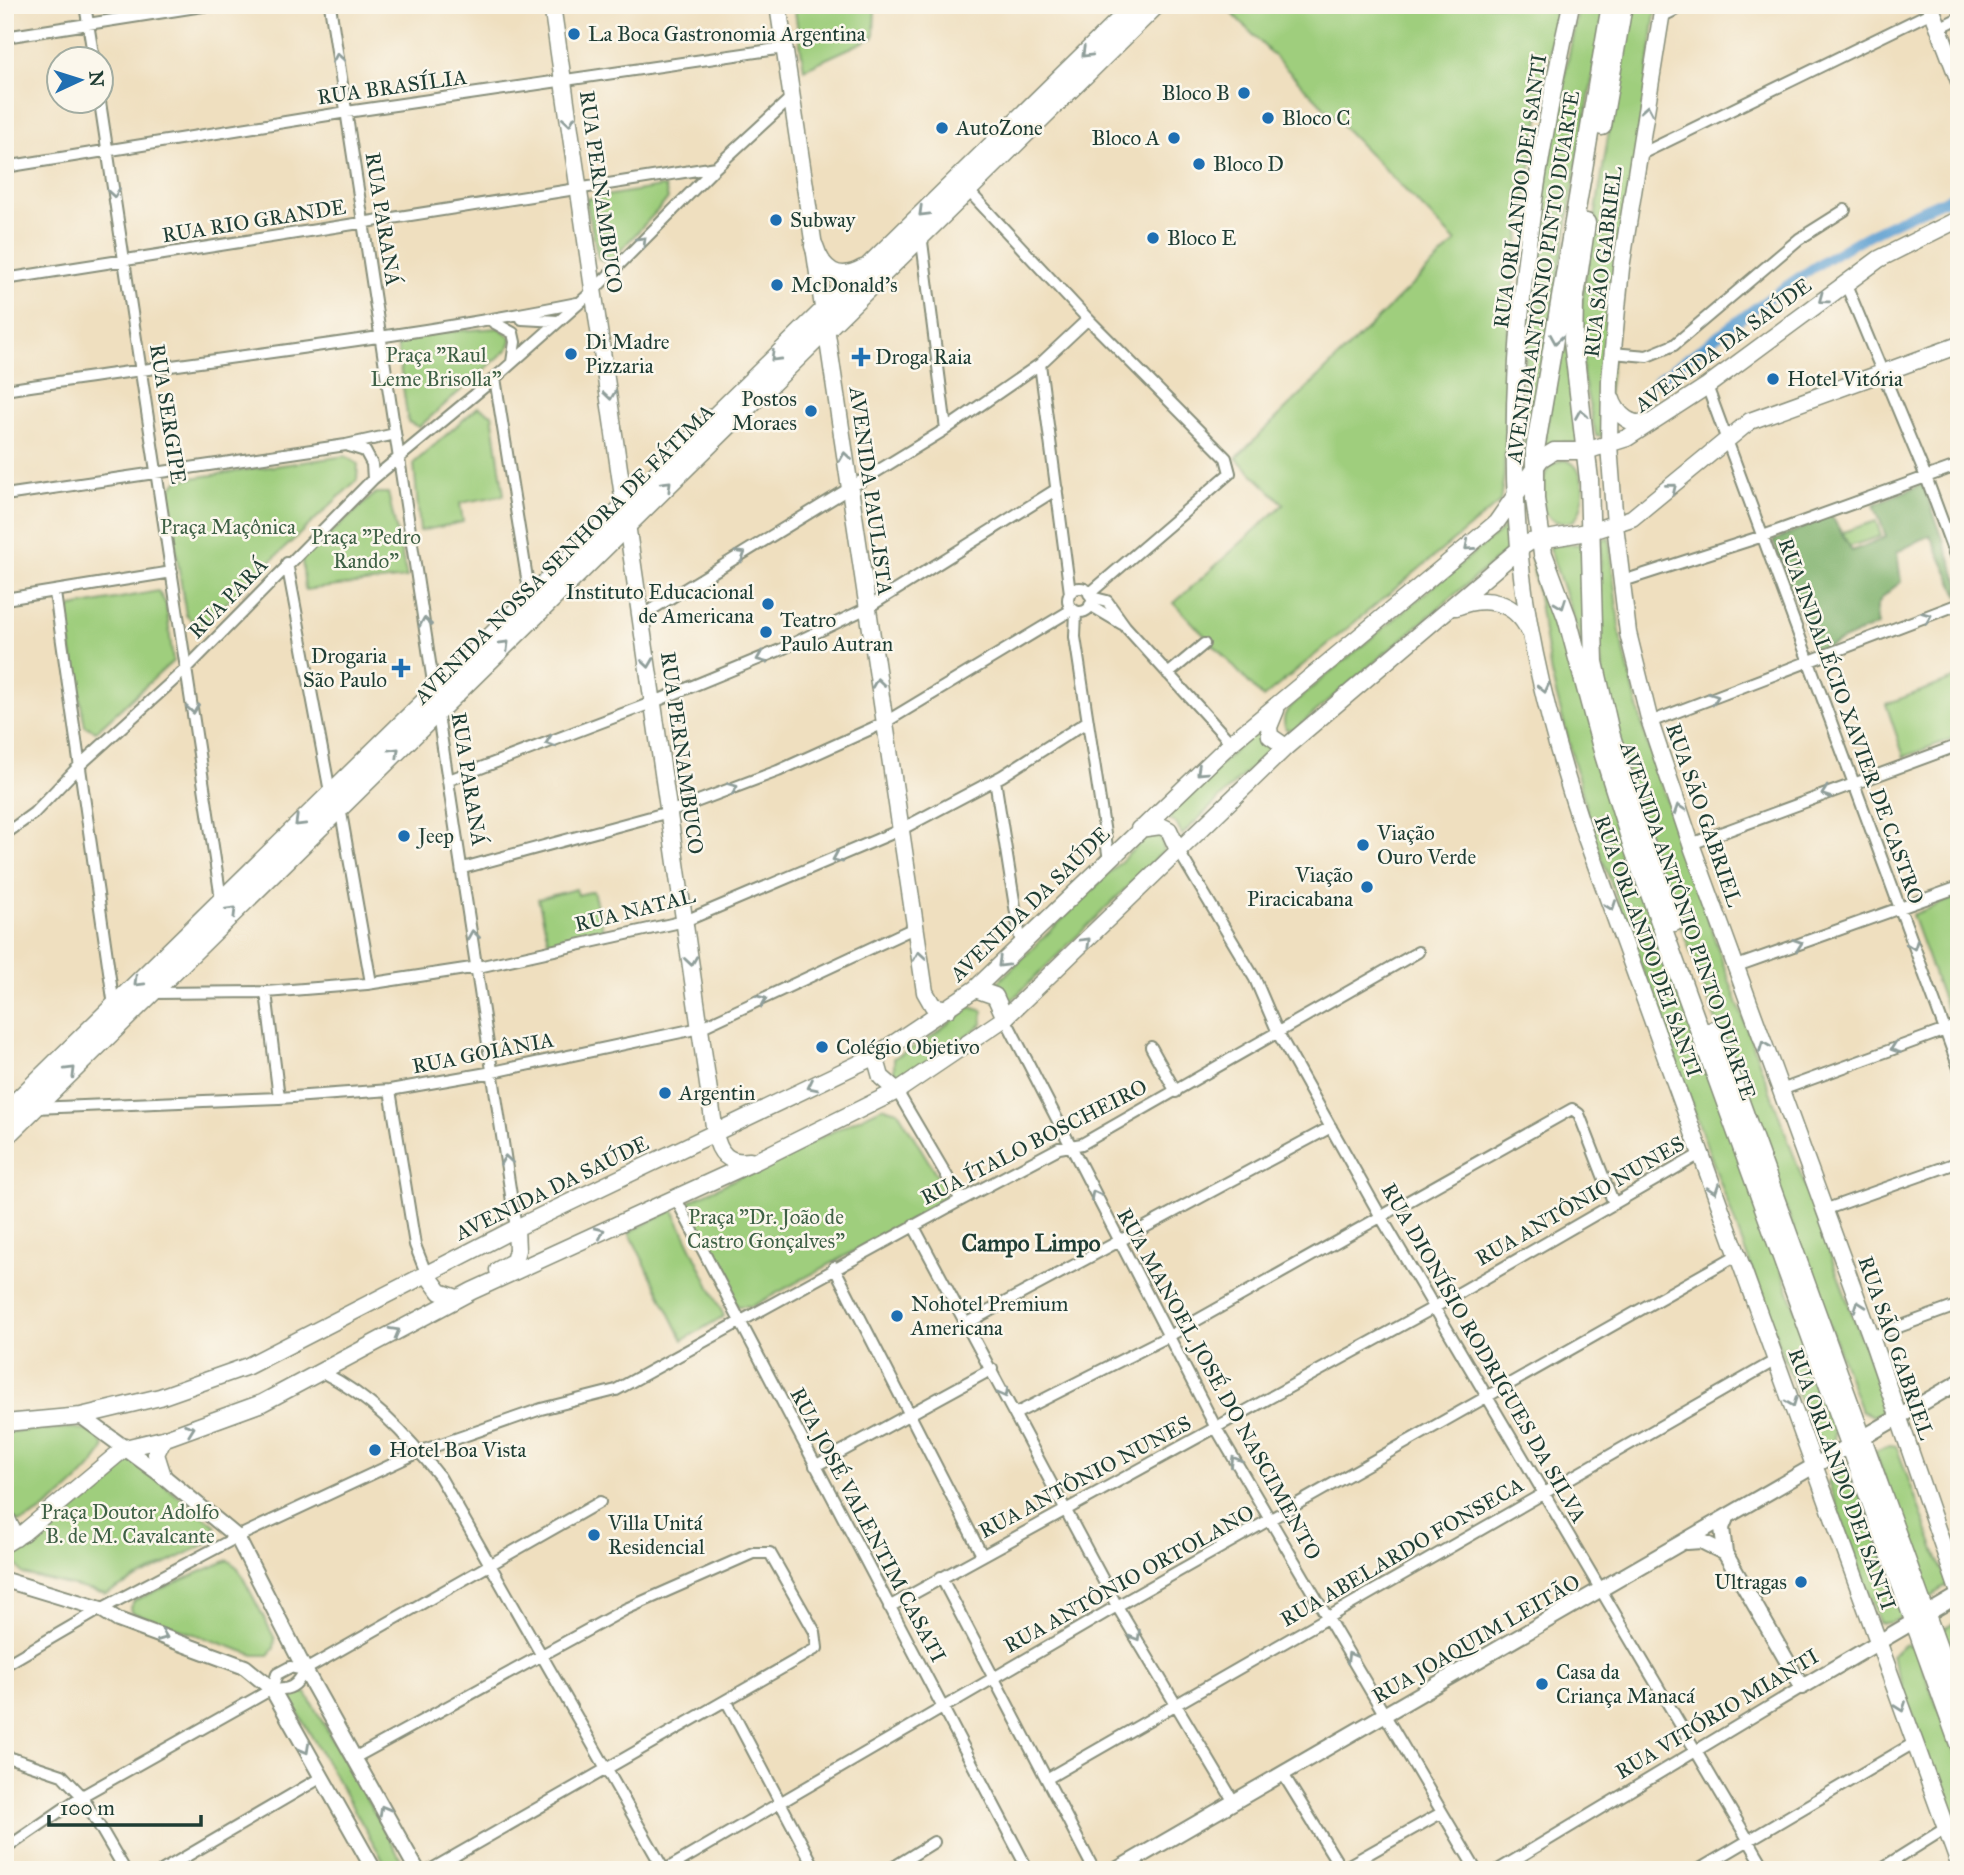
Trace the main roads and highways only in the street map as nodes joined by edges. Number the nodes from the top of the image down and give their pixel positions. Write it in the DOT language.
graph roads {
  1 [pos="552,5"];
  2 [pos="778,5"];
  3 [pos="1135,5"];
  4 [pos="1156,5"];
  5 [pos="1571,5"];
  6 [pos="1611,5"];
  7 [pos="1623,5"];
  8 [pos="1931,8"];
  9 [pos="1664,9"];
  10 [pos="1959,81"];
  11 [pos="962,185"];
  12 [pos="1959,219"];
  13 [pos="814,246"];
  14 [pos="866,267"];
  15 [pos="824,309"];
  16 [pos="826,328"];
  17 [pos="1959,345"];
  18 [pos="1610,391"];
  19 [pos="1655,421"];
  20 [pos="1609,445"];
  21 [pos="1586,451"];
  22 [pos="1535,465"];
  23 [pos="1516,497"];
  24 [pos="626,503"];
  25 [pos="628,523"];
  26 [pos="1615,525"];
  27 [pos="1592,531"];
  28 [pos="1539,540"];
  29 [pos="1519,549"];
  30 [pos="1445,612"];
  31 [pos="1534,641"];
  32 [pos="1282,702"];
  33 [pos="1286,747"];
  34 [pos="335,798"];
  35 [pos="1139,830"];
  36 [pos="1178,850"];
  37 [pos="975,989"];
  38 [pos="948,1009"];
  39 [pos="1005,1018"];
  40 [pos="875,1056"];
  41 [pos="897,1091"];
  42 [pos="7,1111"];
  43 [pos="715,1133"];
  44 [pos="5,1137"];
  45 [pos="756,1161"];
  46 [pos="516,1228"];
  47 [pos="426,1273"];
  48 [pos="472,1290"];
  49 [pos="457,1298"];
  50 [pos="5,1423"];
  51 [pos="163,1439"];
  52 [pos="1857,1440"];
  53 [pos="163,1476"];
  54 [pos="5,1516"];
  55 [pos="10,1541"];
  56 [pos="1959,1594"];
  57 [pos="1919,1618"];
  58 [pos="1959,1706"];
  59 [pos="1959,1744"];
  60 [pos="1959,1864"];
  1 -- 24 [label="main road, RUA PERNAMBUCO, one-way"];
  2 -- 13 [label="main road, AVENIDA PAULISTA"];
  3 -- 11 [label="main road, AVENIDA NOSSA SENHORA DE FÁTIMA, one-way"];
  4 -- 11 [label="main road, AVENIDA NOSSA SENHORA DE FÁTIMA"];
  5 -- 23 [label="main road, RUA ORLANDO DEI SANTI"];
  6 -- 22 [label="main road, AVENIDA ANTÔNIO PINTO DUARTE, one-way"];
  21 -- 7 [label="main road, AVENIDA ANTÔNIO PINTO DUARTE, one-way"];
  8 -- 10 [label="main road"];
  18 -- 9 [label="main road, RUA SÃO GABRIEL, one-way"];
  11 -- 14 [label="main road, AVENIDA NOSSA SENHORA DE FÁTIMA, one-way"];
  11 -- 16 [label="main road, AVENIDA NOSSA SENHORA DE FÁTIMA"];
  12 -- 19 [label="main road, AVENIDA DA SAÚDE, one-way"];
  13 -- 14 [label="main road"];
  13 -- 15 [label="main road, AVENIDA PAULISTA"];
  14 -- 15 [label="main road, AVENIDA NOSSA SENHORA DE FÁTIMA"];
  15 -- 16 [label="main road, AVENIDA PAULISTA"];
  15 -- 24 [label="main road, AVENIDA NOSSA SENHORA DE FÁTIMA, one-way"];
  25 -- 16 [label="main road, AVENIDA NOSSA SENHORA DE FÁTIMA, one-way"];
  38 -- 16 [label="main road, AVENIDA PAULISTA, one-way"];
  26 -- 17 [label="main road, one-way"];
  18 -- 19 [label="main road"];
  18 -- 20 [label="main road, RUA SÃO GABRIEL"];
  19 -- 20 [label="main road, AVENIDA DA SAÚDE"];
  20 -- 21 [label="main road, AVENIDA DA SAÚDE"];
  20 -- 26 [label="main road, RUA SÃO GABRIEL"];
  21 -- 22 [label="main road, AVENIDA DA SAÚDE"];
  21 -- 27 [label="main road, AVENIDA ANTÔNIO PINTO DUARTE"];
  22 -- 23 [label="main road, AVENIDA DA SAÚDE"];
  22 -- 28 [label="main road, AVENIDA ANTÔNIO PINTO DUARTE"];
  23 -- 29 [label="main road, RUA ORLANDO DEI SANTI"];
  23 -- 32 [label="main road, AVENIDA DA SAÚDE, one-way"];
  24 -- 25 [label="main road, RUA PERNAMBUCO"];
  24 -- 34 [label="main road, AVENIDA NOSSA SENHORA DE FÁTIMA"];
  34 -- 25 [label="main road, AVENIDA NOSSA SENHORA DE FÁTIMA, one-way"];
  25 -- 43 [label="main road, RUA PERNAMBUCO, one-way"];
  26 -- 27 [label="main road"];
  56 -- 26 [label="main road, RUA SÃO GABRIEL, one-way"];
  27 -- 28 [label="main road"];
  27 -- 52 [label="main road, AVENIDA ANTÔNIO PINTO DUARTE"];
  28 -- 29 [label="main road"];
  28 -- 52 [label="main road, AVENIDA ANTÔNIO PINTO DUARTE, one-way"];
  29 -- 30 [label="main road"];
  29 -- 31 [label="main road, RUA ORLANDO DEI SANTI"];
  30 -- 31 [label="main road"];
  30 -- 33 [label="main road"];
  31 -- 60 [label="main road, RUA ORLANDO DEI SANTI, one-way"];
  32 -- 33 [label="main road"];
  32 -- 35 [label="main road, AVENIDA DA SAÚDE, one-way"];
  33 -- 36 [label="main road"];
  34 -- 42 [label="main road, AVENIDA NOSSA SENHORA DE FÁTIMA, one-way"];
  44 -- 34 [label="main road, AVENIDA NOSSA SENHORA DE FÁTIMA, one-way"];
  35 -- 36 [label="main road"];
  35 -- 37 [label="main road, AVENIDA DA SAÚDE, one-way"];
  39 -- 36 [label="main road, one-way"];
  37 -- 38 [label="main road, AVENIDA DA SAÚDE"];
  37 -- 39 [label="main road"];
  38 -- 40 [label="main road, AVENIDA DA SAÚDE"];
  39 -- 41 [label="main road"];
  40 -- 41 [label="main road"];
  40 -- 43 [label="main road, AVENIDA DA SAÚDE, one-way"];
  41 -- 45 [label="main road"];
  43 -- 45 [label="main road"];
  43 -- 46 [label="main road, AVENIDA DA SAÚDE"];
  48 -- 45 [label="main road, one-way"];
  46 -- 47 [label="main road, AVENIDA DA SAÚDE"];
  46 -- 48 [label="main road"];
  47 -- 49 [label="main road"];
  47 -- 50 [label="main road, AVENIDA DA SAÚDE"];
  48 -- 49 [label="main road"];
  51 -- 49 [label="main road, one-way"];
  51 -- 53 [label="main road"];
  51 -- 55 [label="main road"];
  52 -- 57 [label="main road, AVENIDA ANTÔNIO PINTO DUARTE"];
  54 -- 55 [label="main road"];
  57 -- 58 [label="main road, AVENIDA ANTÔNIO PINTO DUARTE"];
  57 -- 59 [label="main road, AVENIDA ANTÔNIO PINTO DUARTE"];
}
